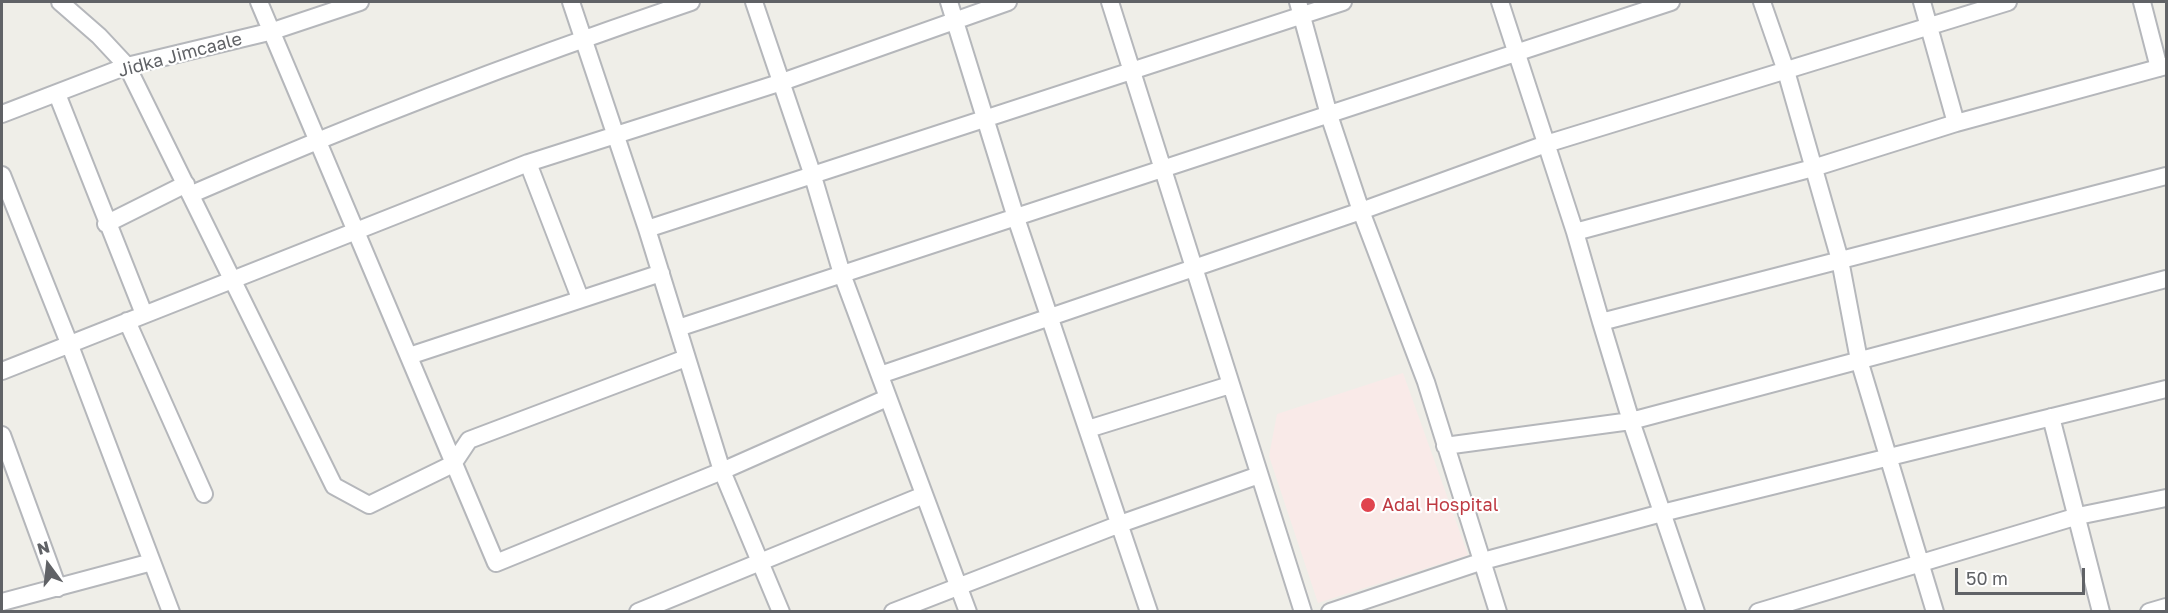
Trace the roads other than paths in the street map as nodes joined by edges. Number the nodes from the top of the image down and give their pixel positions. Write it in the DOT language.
graph roads {
  1 [pos="60,2"];
  2 [pos="259,2"];
  3 [pos="360,2"];
  4 [pos="571,2"];
  5 [pos="692,2"];
  6 [pos="754,2"];
  7 [pos="949,2"];
  8 [pos="1008,2"];
  9 [pos="1110,2"];
  10 [pos="1342,2"];
  11 [pos="1500,2"];
  12 [pos="1671,2"];
  13 [pos="1762,2"];
  14 [pos="1922,2"];
  15 [pos="2008,2"];
  16 [pos="2142,2"];
  17 [pos="1300,8"];
  18 [pos="954,19"];
  19 [pos="1930,26"];
  20 [pos="273,31"];
  21 [pos="583,38"];
  22 [pos="1518,51"];
  23 [pos="127,66"];
  24 [pos="2163,67"];
  25 [pos="1132,71"];
  26 [pos="1786,71"];
  27 [pos="782,82"];
  28 [pos="57,94"];
  29 [pos="2,114"];
  30 [pos="1329,115"];
  31 [pos="986,117"];
  32 [pos="1956,123"];
  33 [pos="614,134"];
  34 [pos="318,139"];
  35 [pos="1546,144"];
  36 [pos="528,163"];
  37 [pos="1162,168"];
  38 [pos="1814,168"];
  39 [pos="812,173"];
  40 [pos="2,175"];
  41 [pos="2166,176"];
  42 [pos="189,189"];
  43 [pos="1361,211"];
  44 [pos="1016,218"];
  45 [pos="106,224"];
  46 [pos="647,228"];
  47 [pos="358,231"];
  48 [pos="1575,232"];
  49 [pos="1840,260"];
  50 [pos="1192,267"];
  51 [pos="661,273"];
  52 [pos="842,274"];
  53 [pos="2166,279"];
  54 [pos="231,280"];
  55 [pos="580,298"];
  56 [pos="144,315"];
  57 [pos="1050,315"];
  58 [pos="127,321"];
  59 [pos="1601,322"];
  60 [pos="678,328"];
  61 [pos="69,343"];
  62 [pos="408,356"];
  63 [pos="686,358"];
  64 [pos="1858,360"];
  65 [pos="2,371"];
  66 [pos="879,375"];
  67 [pos="1230,386"];
  68 [pos="2166,389"];
  69 [pos="887,398"];
  70 [pos="2051,417"];
  71 [pos="1631,421"];
  72 [pos="1088,429"];
  73 [pos="2,435"];
  74 [pos="1445,446"];
  75 [pos="1888,456"];
  76 [pos="453,464"];
  77 [pos="722,471"];
  78 [pos="1259,475"];
  79 [pos="204,494"];
  80 [pos="924,495"];
  81 [pos="2166,498"];
  82 [pos="1662,513"];
  83 [pos="2078,516"];
  84 [pos="1120,524"];
  85 [pos="761,560"];
  86 [pos="1483,561"];
  87 [pos="152,562"];
  88 [pos="1918,562"];
  89 [pos="958,586"];
  90 [pos="58,588"];
  91 [pos="2,602"];
  92 [pos="2166,607"];
  93 [pos="171,612"];
  94 [pos="638,612"];
  95 [pos="782,612"];
  96 [pos="893,612"];
  97 [pos="968,612"];
  98 [pos="1149,612"];
  99 [pos="1303,612"];
  100 [pos="1330,612"];
  101 [pos="1498,612"];
  102 [pos="1696,612"];
  103 [pos="1758,612"];
  104 [pos="1935,612"];
  105 [pos="2101,612"];
  106 [pos="2149,612"];
  1 -- 23 [label="street"];
  2 -- 20 [label="street"];
  3 -- 20 [label="street, Jidka Jimcaale"];
  4 -- 21 [label="street"];
  5 -- 21 [label="street"];
  6 -- 27 [label="street"];
  7 -- 18 [label="street"];
  8 -- 18 [label="street"];
  9 -- 25 [label="street"];
  10 -- 17 [label="street"];
  11 -- 22 [label="street"];
  12 -- 22 [label="street"];
  13 -- 26 [label="street"];
  14 -- 19 [label="street"];
  15 -- 19 [label="street"];
  16 -- 24 [label="street"];
  17 -- 25 [label="street"];
  17 -- 30 [label="street"];
  18 -- 27 [label="street"];
  18 -- 31 [label="street"];
  19 -- 26 [label="street"];
  19 -- 32 [label="street"];
  20 -- 23 [label="street, Jidka Jimcaale"];
  20 -- 34 [label="street"];
  21 -- 33 [label="street"];
  21 -- 34 [label="street"];
  22 -- 30 [label="street"];
  22 -- 35 [label="street"];
  23 -- 28 [label="street, Jidka Jimcaale"];
  23 -- 42 [label="street"];
  24 -- 32 [label="street"];
  25 -- 31 [label="street"];
  25 -- 37 [label="street"];
  26 -- 35 [label="street"];
  26 -- 38 [label="street"];
  27 -- 33 [label="street"];
  27 -- 39 [label="street"];
  28 -- 29 [label="street, Jidka Jimcaale"];
  28 -- 45 [label="street"];
  30 -- 37 [label="street"];
  30 -- 43 [label="street"];
  31 -- 39 [label="street"];
  31 -- 44 [label="street"];
  32 -- 38 [label="street"];
  33 -- 36 [label="street"];
  33 -- 46 [label="street"];
  34 -- 42 [label="street"];
  34 -- 47 [label="street"];
  35 -- 43 [label="street"];
  35 -- 48 [label="street"];
  36 -- 47 [label="street"];
  36 -- 55 [label="street"];
  37 -- 44 [label="street"];
  37 -- 50 [label="street"];
  38 -- 48 [label="street"];
  38 -- 49 [label="street"];
  39 -- 46 [label="street"];
  39 -- 52 [label="street"];
  40 -- 61 [label="street"];
  41 -- 49 [label="street"];
  42 -- 45 [label="street"];
  42 -- 54 [label="street"];
  43 -- 50 [label="street"];
  43 -- 74 [label="street"];
  44 -- 52 [label="street"];
  44 -- 57 [label="street"];
  45 -- 56 [label="street"];
  46 -- 51 [label="street"];
  47 -- 54 [label="street"];
  47 -- 62 [label="street"];
  48 -- 59 [label="street"];
  49 -- 59 [label="street"];
  49 -- 64 [label="street"];
  50 -- 57 [label="street"];
  50 -- 67 [label="street"];
  51 -- 55 [label="street"];
  51 -- 60 [label="street"];
  52 -- 60 [label="street"];
  52 -- 66 [label="street"];
  53 -- 64 [label="street"];
  54 -- 56 [label="street"];
  54 -- 76 [label="street"];
  55 -- 62 [label="street"];
  56 -- 58 [label="street"];
  57 -- 66 [label="street"];
  57 -- 72 [label="street"];
  58 -- 61 [label="street"];
  58 -- 79 [label="street"];
  59 -- 71 [label="street"];
  60 -- 63 [label="street"];
  61 -- 65 [label="street"];
  61 -- 87 [label="street"];
  62 -- 76 [label="street"];
  63 -- 76 [label="street"];
  63 -- 77 [label="street"];
  64 -- 71 [label="street"];
  64 -- 75 [label="street"];
  66 -- 69 [label="street"];
  67 -- 72 [label="street"];
  67 -- 78 [label="street"];
  68 -- 70 [label="street"];
  69 -- 77 [label="street"];
  69 -- 80 [label="street"];
  70 -- 75 [label="street"];
  70 -- 83 [label="street"];
  71 -- 74 [label="street"];
  71 -- 82 [label="street"];
  72 -- 84 [label="street"];
  73 -- 90 [label="street"];
  74 -- 86 [label="street"];
  75 -- 82 [label="street"];
  75 -- 88 [label="street"];
  76 -- 77 [label="street"];
  77 -- 85 [label="street"];
  78 -- 84 [label="street"];
  78 -- 99 [label="street"];
  80 -- 85 [label="street"];
  80 -- 89 [label="street"];
  81 -- 83 [label="street"];
  82 -- 86 [label="street"];
  82 -- 102 [label="street"];
  83 -- 88 [label="street"];
  83 -- 105 [label="street"];
  84 -- 89 [label="street"];
  84 -- 98 [label="street"];
  85 -- 94 [label="street"];
  85 -- 95 [label="street"];
  86 -- 100 [label="street"];
  86 -- 101 [label="street"];
  87 -- 90 [label="street"];
  87 -- 93 [label="street"];
  88 -- 103 [label="street"];
  88 -- 104 [label="street"];
  89 -- 96 [label="street"];
  89 -- 97 [label="street"];
  90 -- 91 [label="street"];
  92 -- 106 [label="street"];
}
